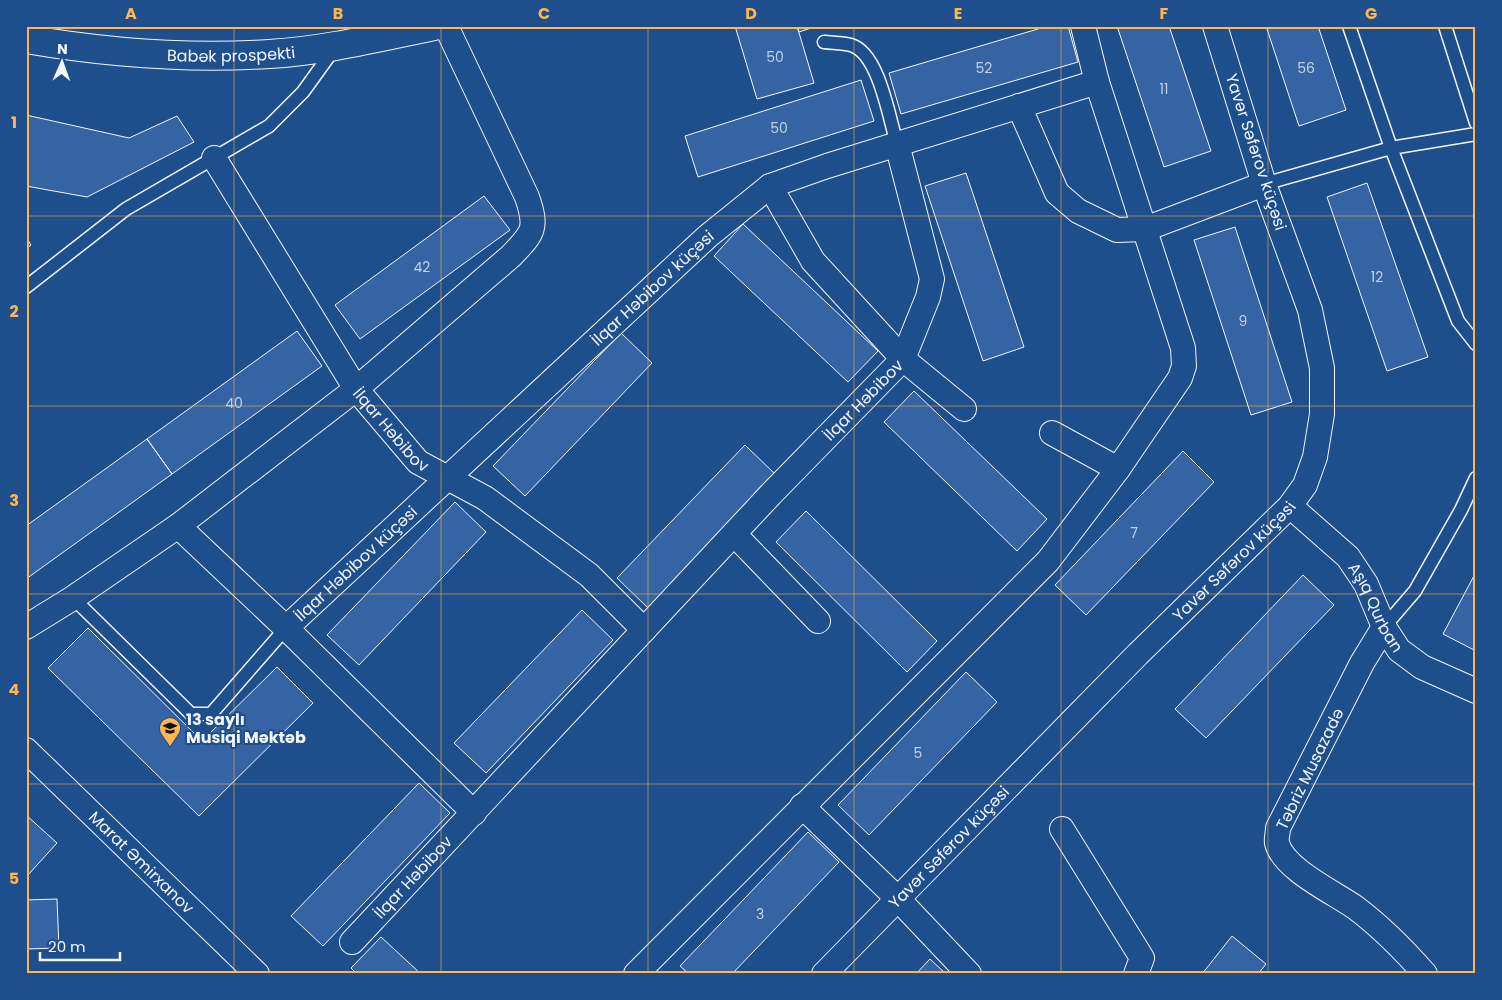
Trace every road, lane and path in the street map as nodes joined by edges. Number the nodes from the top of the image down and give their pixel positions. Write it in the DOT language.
graph roads {
  1 [pos="434,26"];
  2 [pos="446,26"];
  3 [pos="1084,26"];
  4 [pos="1215,26"];
  5 [pos="1349,26"];
  6 [pos="1445,26"];
  7 [pos="26,39"];
  8 [pos="824,42"];
  9 [pos="337,45"];
  10 [pos="1098,82"];
  11 [pos="1020,106"];
  12 [pos="1476,123"];
  13 [pos="1476,134"];
  14 [pos="897,144"];
  15 [pos="1390,148"];
  16 [pos="214,158"];
  17 [pos="1264,184"];
  18 [pos="770,186"];
  19 [pos="1145,229"];
  20 [pos="26,287"];
  21 [pos="1476,344"];
  22 [pos="903,359"];
  23 [pos="356,389"];
  24 [pos="964,409"];
  25 [pos="1052,433"];
  26 [pos="1118,469"];
  27 [pos="448,478"];
  28 [pos="1476,478"];
  29 [pos="1290,506"];
  30 [pos="178,526"];
  31 [pos="734,534"];
  32 [pos="73,598"];
  33 [pos="818,621"];
  34 [pos="26,627"];
  35 [pos="1384,627"];
  36 [pos="286,628"];
  37 [pos="644,630"];
  38 [pos="1476,690"];
  39 [pos="26,750"];
  40 [pos="802,806"];
  41 [pos="474,813"];
  42 [pos="1062,829"];
  43 [pos="898,899"];
  44 [pos="352,942"];
  45 [pos="649,969"];
  46 [pos="257,974"];
  47 [pos="824,974"];
  48 [pos="969,974"];
  49 [pos="1136,974"];
  50 [pos="1425,974"];
  1 -- 9 [label="main road, Babək prospekti"];
  2 -- 23 [label="street"];
  3 -- 10 [label="street"];
  4 -- 17 [label="street, Yavər Səfərov küçəsi"];
  5 -- 15 [label="lane"];
  6 -- 12 [label="lane"];
  7 -- 9 [label="main road, Babək prospekti"];
  8 -- 14 [label="lane"];
  9 -- 16 [label="lane"];
  10 -- 11 [label="street, İlqar Həbibov küçəsi"];
  10 -- 19 [label="street"];
  11 -- 14 [label="street, İlqar Həbibov küçəsi"];
  11 -- 19 [label="street"];
  13 -- 15 [label="lane"];
  14 -- 18 [label="street, İlqar Həbibov küçəsi"];
  14 -- 22 [label="street"];
  15 -- 17 [label="lane"];
  15 -- 21 [label="lane"];
  16 -- 20 [label="lane"];
  16 -- 23 [label="street, İlqar Həbibov"];
  17 -- 19 [label="street"];
  17 -- 29 [label="street, Yavər Səfərov küçəsi"];
  18 -- 22 [label="street, İlqar Həbibov"];
  18 -- 27 [label="street, İlqar Həbibov küçəsi"];
  19 -- 26 [label="street"];
  22 -- 24 [label="street"];
  22 -- 31 [label="street, İlqar Həbibov"];
  23 -- 27 [label="street, İlqar Həbibov"];
  23 -- 30 [label="street"];
  25 -- 26 [label="street"];
  26 -- 40 [label="street"];
  27 -- 36 [label="street, İlqar Həbibov küçəsi"];
  27 -- 37 [label="street, İlqar Həbibov"];
  28 -- 35 [label="lane"];
  29 -- 35 [label="street, Aşıq Qurban"];
  29 -- 43 [label="street, Yavər Səfərov küçəsi"];
  30 -- 32 [label="street"];
  30 -- 36 [label="street"];
  31 -- 33 [label="street"];
  31 -- 37 [label="street, İlqar Həbibov"];
  32 -- 34 [label="street"];
  32 -- 36 [label="lane"];
  35 -- 38 [label="street, Aşıq Qurban"];
  35 -- 50 [label="street, Təbriz Musazadə"];
  36 -- 41 [label="street"];
  37 -- 41 [label="street, İlqar Həbibov"];
  39 -- 46 [label="street, Marat Əmirxanov"];
  40 -- 43 [label="street"];
  40 -- 45 [label="street"];
  41 -- 44 [label="street, İlqar Həbibov"];
  42 -- 49 [label="street"];
  43 -- 47 [label="street, Yavər Səfərov küçəsi"];
  43 -- 48 [label="street"];
}
